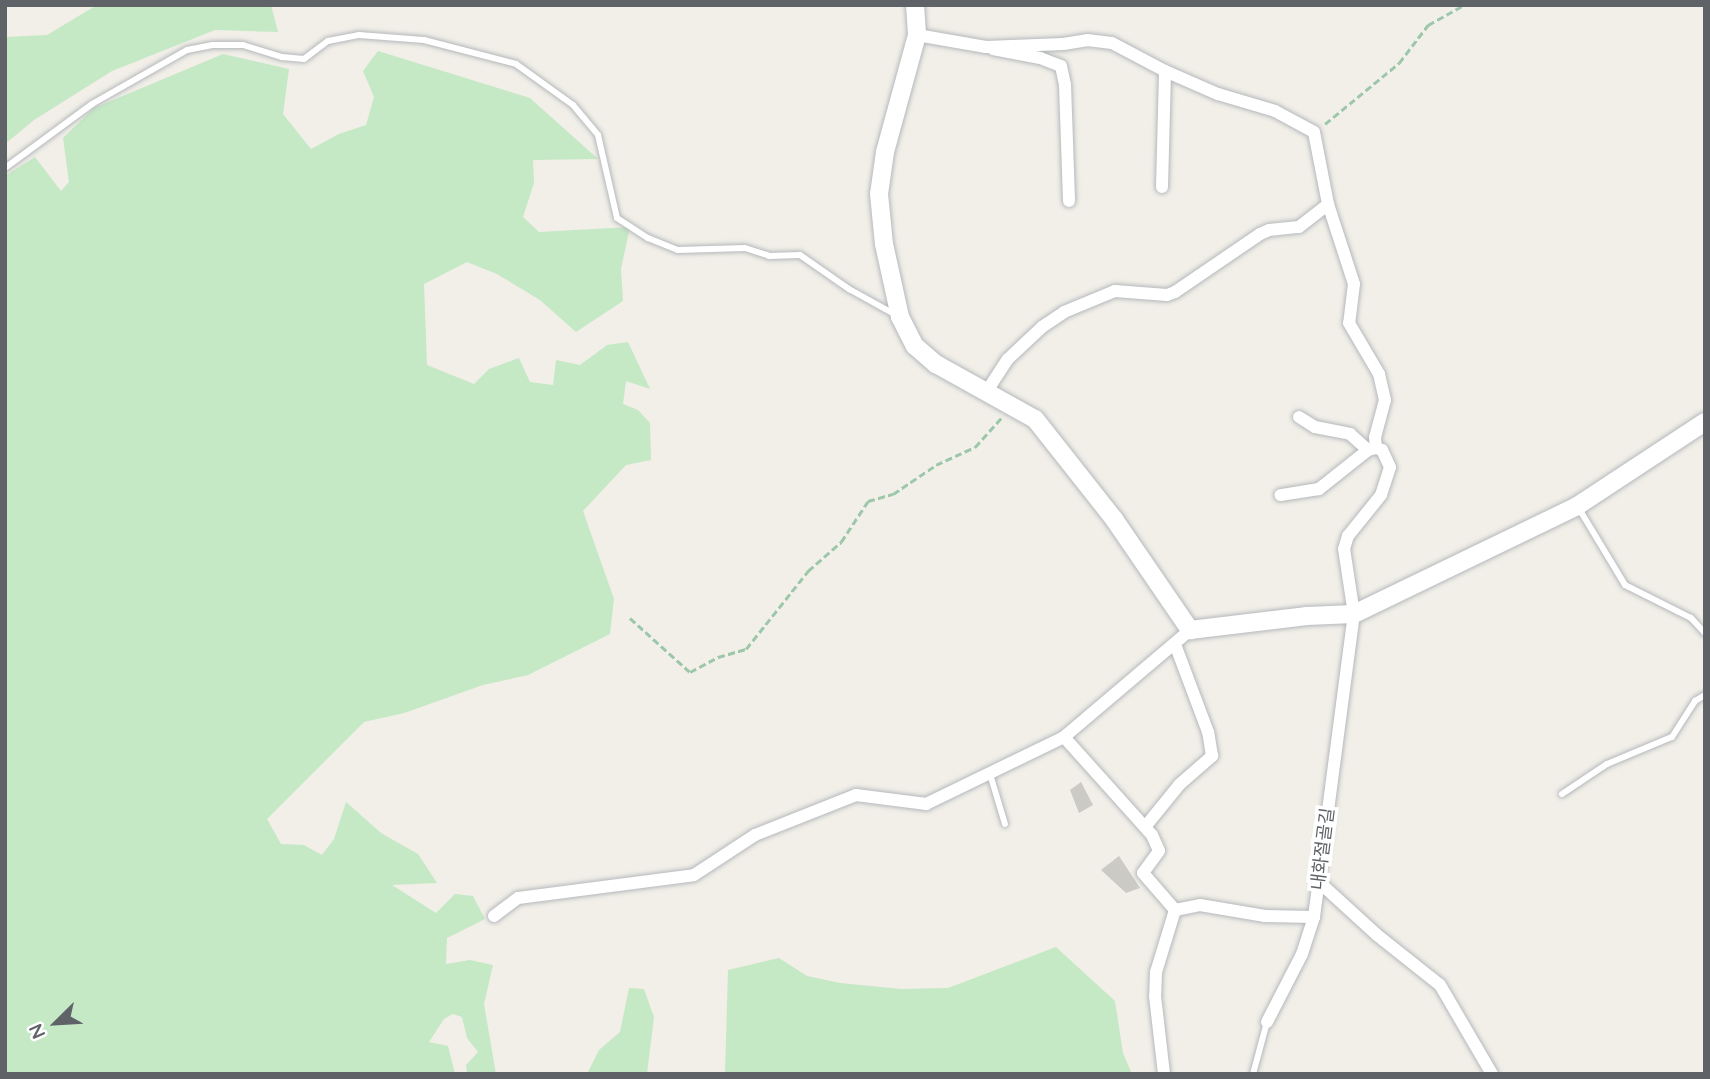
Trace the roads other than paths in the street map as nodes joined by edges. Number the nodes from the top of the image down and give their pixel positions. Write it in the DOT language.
graph roads {
  1 [pos="915,5"];
  2 [pos="917,34"];
  3 [pos="986,47"];
  4 [pos="1165,71"];
  5 [pos="5,168"];
  6 [pos="1162,187"];
  7 [pos="1069,201"];
  8 [pos="1328,204"];
  9 [pos="900,317"];
  10 [pos="987,391"];
  11 [pos="1300,417"];
  12 [pos="1705,422"];
  13 [pos="1372,449"];
  14 [pos="1280,495"];
  15 [pos="1577,506"];
  16 [pos="1354,614"];
  17 [pos="1191,630"];
  18 [pos="1705,633"];
  19 [pos="1175,644"];
  20 [pos="1705,695"];
  21 [pos="1064,737"];
  22 [pos="989,772"];
  23 [pos="1562,794"];
  24 [pos="1004,824"];
  25 [pos="1145,827"];
  26 [pos="1320,882"];
  27 [pos="1175,910"];
  28 [pos="494,916"];
  29 [pos="1314,917"];
  30 [pos="1267,1022"];
  31 [pos="1164,1074"];
  32 [pos="1254,1074"];
  33 [pos="1492,1074"];
  1 -- 2 [label="street"];
  2 -- 3 [label="street"];
  2 -- 9 [label="street"];
  3 -- 4 [label="street"];
  3 -- 7 [label="street"];
  4 -- 6 [label="street"];
  4 -- 8 [label="street"];
  5 -- 9 [label="lane"];
  8 -- 10 [label="street"];
  8 -- 13 [label="street"];
  9 -- 10 [label="street"];
  10 -- 17 [label="street"];
  11 -- 13 [label="street"];
  12 -- 15 [label="street"];
  13 -- 14 [label="street"];
  13 -- 16 [label="street, 내화절골길"];
  15 -- 16 [label="street"];
  15 -- 18 [label="lane"];
  16 -- 17 [label="street"];
  16 -- 26 [label="street, 내화절골길"];
  17 -- 19 [label="street"];
  19 -- 21 [label="street"];
  19 -- 25 [label="street"];
  20 -- 23 [label="lane"];
  21 -- 22 [label="street"];
  21 -- 25 [label="street"];
  22 -- 24 [label="lane"];
  22 -- 28 [label="street"];
  25 -- 27 [label="street"];
  26 -- 29 [label="street, 내화절골길"];
  26 -- 33 [label="street"];
  27 -- 29 [label="street"];
  27 -- 31 [label="street"];
  29 -- 30 [label="street, 내화절골길"];
  30 -- 32 [label="lane, 내화절골길"];
}
